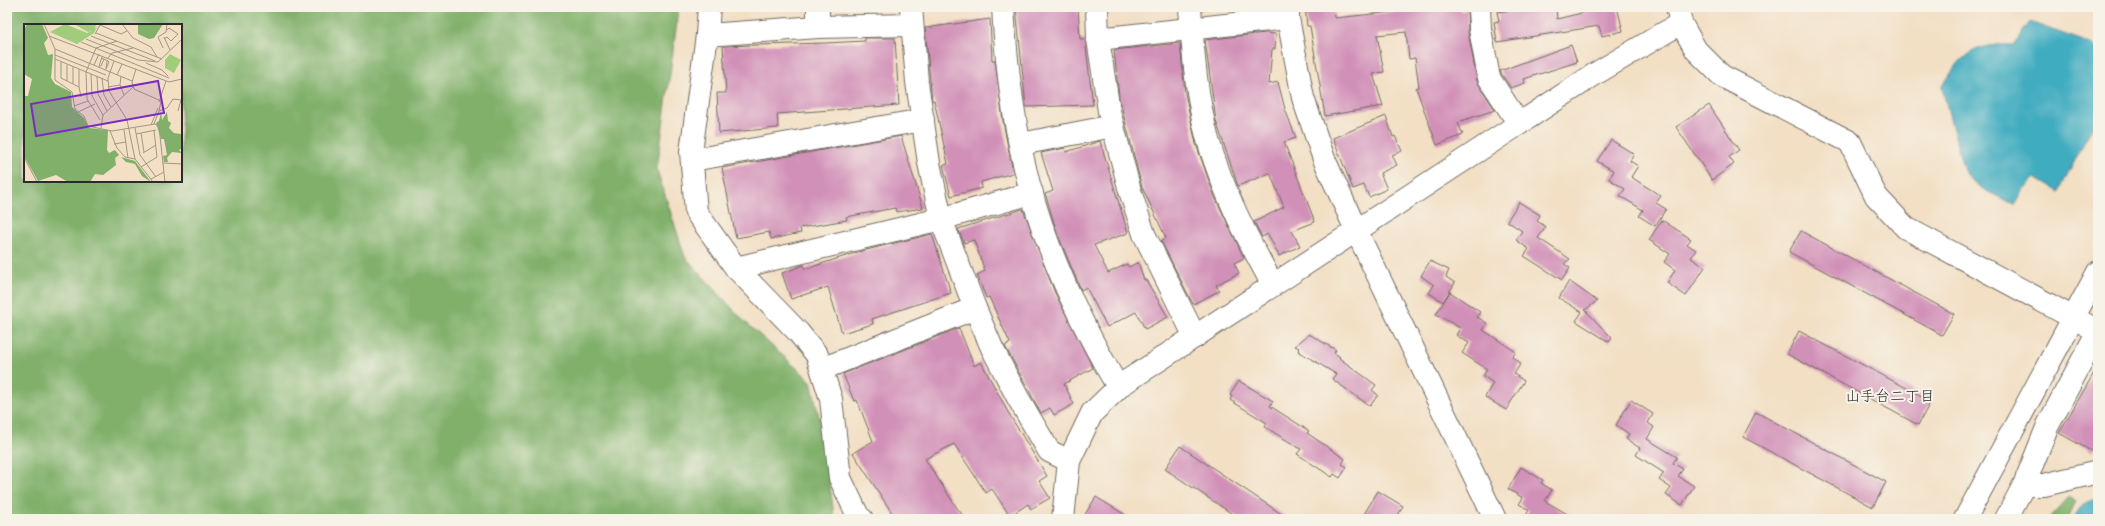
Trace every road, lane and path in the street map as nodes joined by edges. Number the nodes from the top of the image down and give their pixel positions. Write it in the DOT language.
graph roads {
  1 [pos="709,7"];
  2 [pos="1003,7"];
  3 [pos="1097,7"];
  4 [pos="1190,7"];
  5 [pos="1479,7"];
  6 [pos="1288,13"];
  7 [pos="1679,15"];
  8 [pos="911,16"];
  9 [pos="818,17"];
  10 [pos="1191,29"];
  11 [pos="707,35"];
  12 [pos="1098,39"];
  13 [pos="923,120"];
  14 [pos="1519,124"];
  15 [pos="1113,126"];
  16 [pos="1021,144"];
  17 [pos="692,160"];
  18 [pos="1032,193"];
  19 [pos="941,218"];
  20 [pos="1356,230"];
  21 [pos="736,268"];
  22 [pos="2098,272"];
  23 [pos="1273,285"];
  24 [pos="975,308"];
  25 [pos="2073,318"];
  26 [pos="1195,337"];
  27 [pos="822,369"];
  28 [pos="1118,387"];
  29 [pos="1069,461"];
  30 [pos="2098,472"];
  31 [pos="2024,485"];
  32 [pos="862,519"];
  33 [pos="1063,519"];
  34 [pos="1495,519"];
  35 [pos="1965,519"];
  36 [pos="2006,519"];
  1 -- 11 [label="street"];
  2 -- 16 [label="street"];
  3 -- 12 [label="street"];
  4 -- 10 [label="street"];
  5 -- 14 [label="street"];
  6 -- 10 [label="street"];
  6 -- 20 [label="street"];
  7 -- 14 [label="street"];
  7 -- 25 [label="street"];
  8 -- 9 [label="street"];
  8 -- 13 [label="street"];
  9 -- 11 [label="street"];
  10 -- 12 [label="street"];
  10 -- 23 [label="street"];
  11 -- 17 [label="street"];
  12 -- 15 [label="street"];
  13 -- 17 [label="street"];
  13 -- 19 [label="street"];
  14 -- 20 [label="street"];
  15 -- 16 [label="street"];
  15 -- 26 [label="street"];
  16 -- 18 [label="street"];
  17 -- 21 [label="street"];
  18 -- 19 [label="street"];
  18 -- 28 [label="street"];
  19 -- 21 [label="street"];
  19 -- 24 [label="street"];
  20 -- 23 [label="street"];
  20 -- 34 [label="street"];
  21 -- 27 [label="street"];
  22 -- 25 [label="street"];
  23 -- 26 [label="street"];
  24 -- 27 [label="street"];
  24 -- 29 [label="street"];
  25 -- 31 [label="street"];
  25 -- 35 [label="street"];
  26 -- 28 [label="street"];
  27 -- 32 [label="street"];
  28 -- 29 [label="street"];
  29 -- 33 [label="street"];
  30 -- 31 [label="street"];
  31 -- 36 [label="street"];
}
